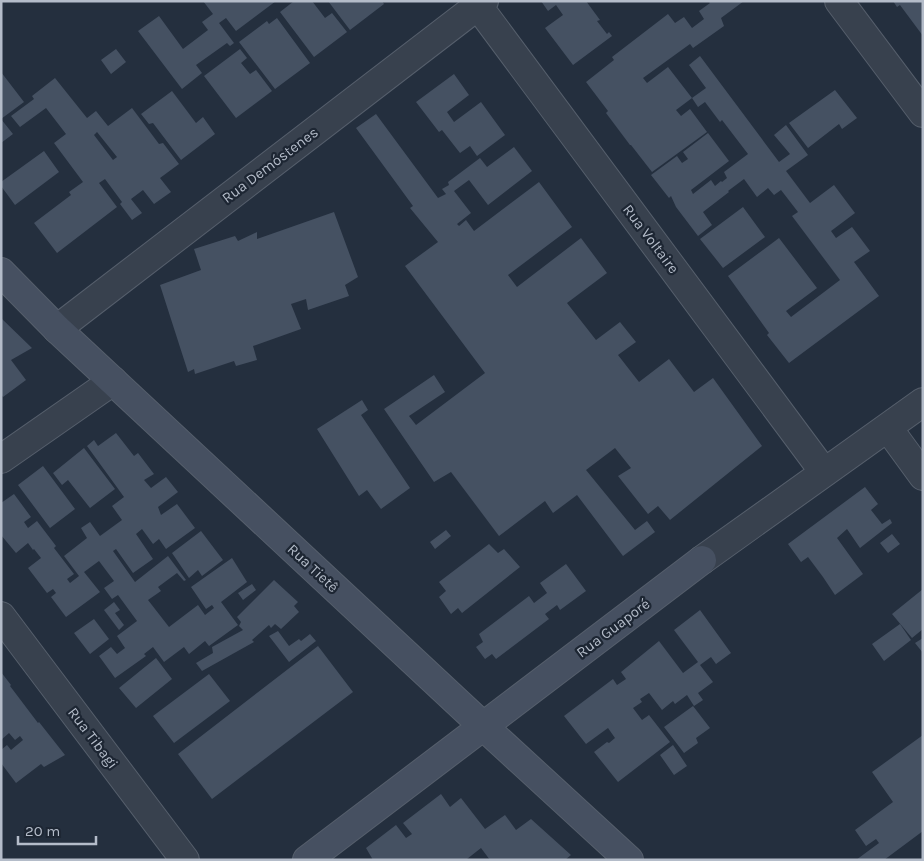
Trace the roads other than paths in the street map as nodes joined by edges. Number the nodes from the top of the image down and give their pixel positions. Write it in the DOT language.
graph roads {
  1 [pos="839,1"];
  2 [pos="481,3"];
  3 [pos="923,113"];
  4 [pos="1,272"];
  5 [pos="57,329"];
  6 [pos="113,381"];
  7 [pos="923,402"];
  8 [pos="888,428"];
  9 [pos="1,459"];
  10 [pos="824,472"];
  11 [pos="923,476"];
  12 [pos="1,616"];
  13 [pos="483,726"];
  14 [pos="185,860"];
  15 [pos="307,860"];
  16 [pos="629,860"];
  1 -- 3 [label="street"];
  2 -- 5 [label="street, Rua Demóstenes"];
  2 -- 10 [label="street, Rua Voltaire"];
  4 -- 5 [label="street, Rua Tietê"];
  5 -- 6 [label="street, Rua Tietê"];
  6 -- 9 [label="street"];
  6 -- 13 [label="street, Rua Tietê"];
  7 -- 8 [label="street, Rua Guaporé"];
  8 -- 10 [label="street, Rua Guaporé"];
  8 -- 11 [label="street"];
  10 -- 13 [label="street, Rua Guaporé"];
  12 -- 14 [label="street, Rua Tibagi"];
  13 -- 15 [label="street, Rua Guaporé"];
  13 -- 16 [label="street, Rua Tietê"];
}
